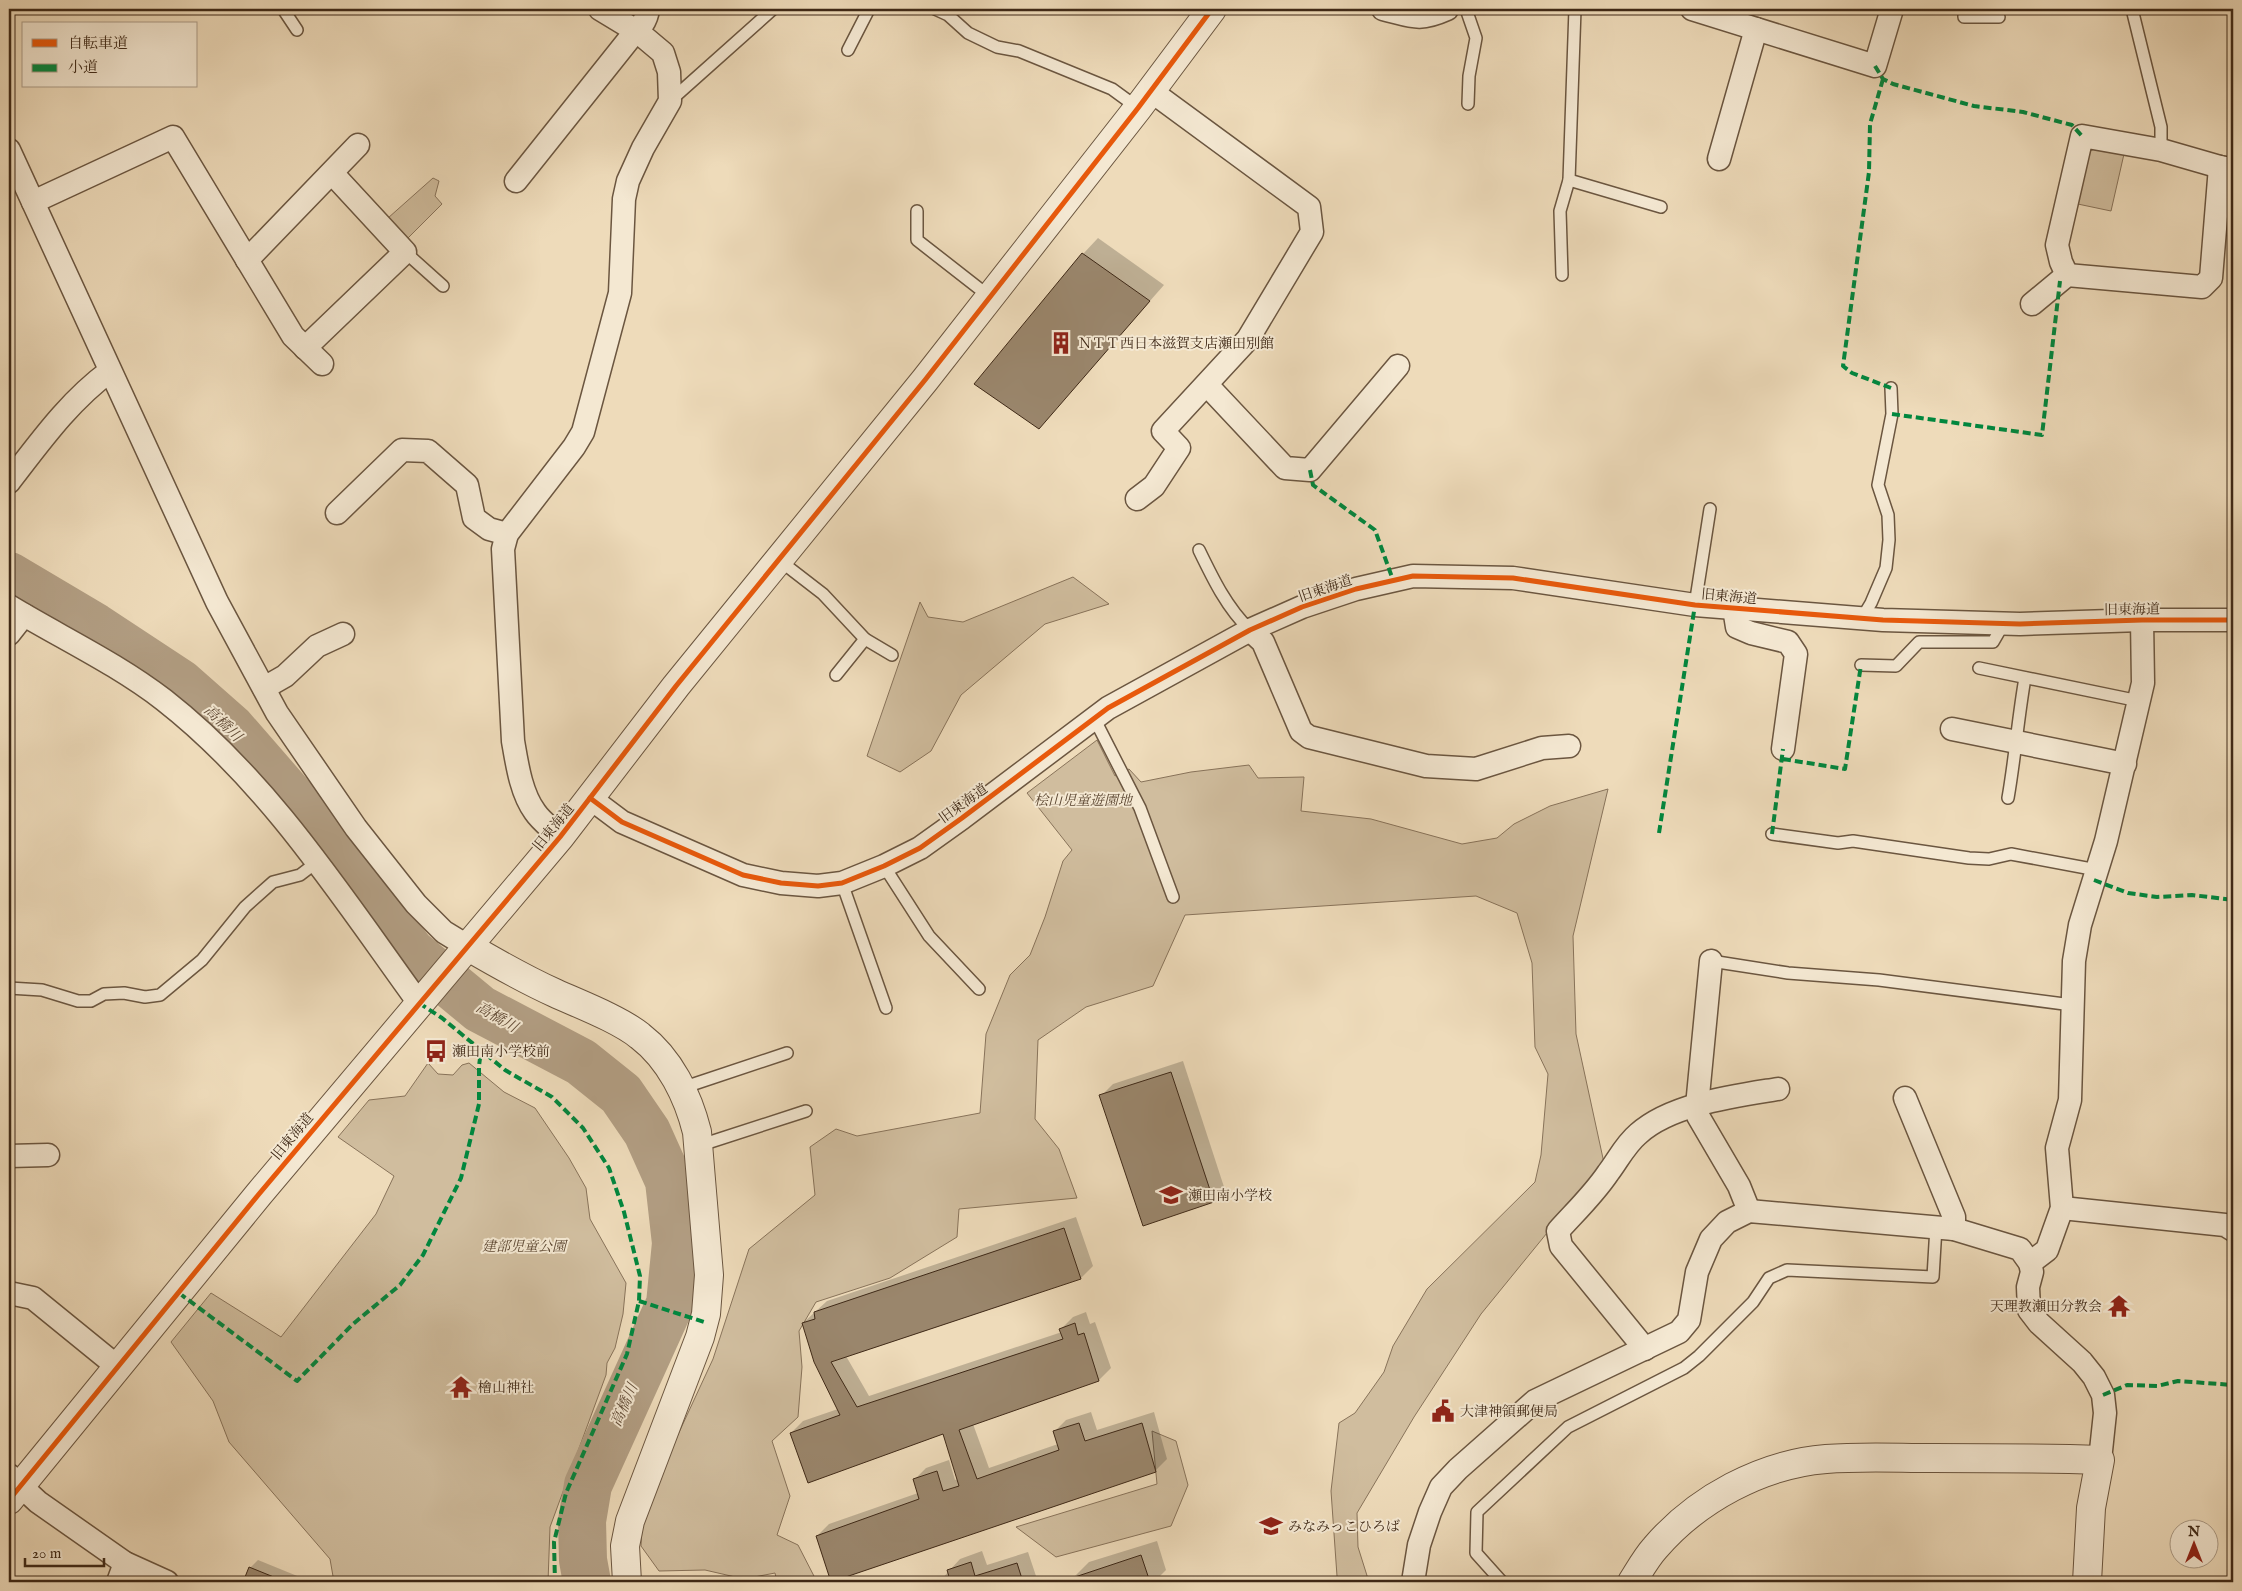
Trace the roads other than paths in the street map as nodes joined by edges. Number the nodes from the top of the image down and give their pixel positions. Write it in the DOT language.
graph roads {
  1 [pos="283,9"];
  2 [pos="600,9"];
  3 [pos="648,9"];
  4 [pos="772,9"];
  5 [pos="869,9"];
  6 [pos="935,9"];
  7 [pos="1212,9"];
  8 [pos="1383,9"];
  9 [pos="1448,9"];
  10 [pos="1466,9"];
  11 [pos="1575,9"];
  12 [pos="1692,9"];
  13 [pos="1892,9"];
  14 [pos="1964,9"];
  15 [pos="2132,9"];
  16 [pos="1999,17"];
  17 [pos="1756,29"];
  18 [pos="297,30"];
  19 [pos="638,32"];
  20 [pos="848,50"];
  21 [pos="1145,100"];
  22 [pos="670,101"];
  23 [pos="1468,104"];
  24 [pos="358,145"];
  25 [pos="9,150"];
  26 [pos="2161,150"];
  27 [pos="1719,158"];
  28 [pos="2227,168"];
  29 [pos="332,173"];
  30 [pos="1569,180"];
  31 [pos="516,181"];
  32 [pos="33,202"];
  33 [pos="1661,207"];
  34 [pos="917,211"];
  35 [pos="405,252"];
  36 [pos="247,260"];
  37 [pos="1562,275"];
  38 [pos="2067,275"];
  39 [pos="443,286"];
  40 [pos="990,297"];
  41 [pos="2032,304"];
  42 [pos="305,348"];
  43 [pos="322,364"];
  44 [pos="1398,366"];
  45 [pos="110,371"];
  46 [pos="1207,385"];
  47 [pos="1891,388"];
  48 [pos="9,482"];
  49 [pos="1138,499"];
  50 [pos="1710,509"];
  51 [pos="337,513"];
  52 [pos="507,534"];
  53 [pos="1199,550"];
  54 [pos="779,560"];
  55 [pos="1695,605"];
  56 [pos="1734,608"];
  57 [pos="16,611"];
  58 [pos="1862,618"];
  59 [pos="2142,620"];
  60 [pos="2233,620"];
  61 [pos="2004,624"];
  62 [pos="1250,630"];
  63 [pos="9,634"];
  64 [pos="343,634"];
  65 [pos="864,639"];
  66 [pos="892,655"];
  67 [pos="1862,665"];
  68 [pos="1979,668"];
  69 [pos="836,675"];
  70 [pos="2025,678"];
  71 [pos="264,688"];
  72 [pos="2139,701"];
  73 [pos="1094,718"];
  74 [pos="1952,729"];
  75 [pos="2015,742"];
  76 [pos="1569,746"];
  77 [pos="1783,749"];
  78 [pos="2125,764"];
  79 [pos="590,798"];
  80 [pos="2008,798"];
  81 [pos="1772,834"];
  82 [pos="560,837"];
  83 [pos="317,862"];
  84 [pos="884,866"];
  85 [pos="2097,870"];
  86 [pos="842,883"];
  87 [pos="1173,897"];
  88 [pos="463,951"];
  89 [pos="1711,961"];
  90 [pos="9,988"];
  91 [pos="978,989"];
  92 [pos="424,997"];
  93 [pos="2072,1005"];
  94 [pos="886,1008"];
  95 [pos="787,1052"];
  96 [pos="682,1088"];
  97 [pos="1778,1089"];
  98 [pos="1905,1098"];
  99 [pos="1697,1106"];
  100 [pos="806,1111"];
  101 [pos="698,1146"];
  102 [pos="48,1155"];
  103 [pos="9,1156"];
  104 [pos="2062,1208"];
  105 [pos="1748,1211"];
  106 [pos="1945,1228"];
  107 [pos="2233,1230"];
  108 [pos="2030,1263"];
  109 [pos="9,1293"];
  110 [pos="1645,1349"];
  111 [pos="119,1368"];
  112 [pos="2100,1460"];
  113 [pos="13,1487"];
  114 [pos="121,1573"];
  115 [pos="167,1582"];
  116 [pos="627,1582"];
  117 [pos="1413,1582"];
  118 [pos="1502,1582"];
  119 [pos="1632,1582"];
  120 [pos="2087,1582"];
  1 -- 18 [label="lane"];
  2 -- 19 [label="street"];
  3 -- 19 [label="street"];
  4 -- 22 [label="lane"];
  5 -- 20 [label="lane"];
  6 -- 21 [label="lane"];
  7 -- 21 [label="street"];
  8 -- 9 [label="street"];
  10 -- 23 [label="lane"];
  11 -- 30 [label="lane"];
  12 -- 17 [label="street"];
  13 -- 17 [label="street"];
  14 -- 16 [label="lane"];
  15 -- 26 [label="lane"];
  17 -- 27 [label="street"];
  19 -- 22 [label="street"];
  19 -- 31 [label="street"];
  21 -- 40 [label="street"];
  21 -- 46 [label="street"];
  22 -- 52 [label="street"];
  24 -- 29 [label="street"];
  25 -- 32 [label="street"];
  26 -- 28 [label="street"];
  26 -- 38 [label="street"];
  28 -- 38 [label="street"];
  29 -- 35 [label="street"];
  29 -- 36 [label="street"];
  30 -- 33 [label="lane"];
  30 -- 37 [label="lane"];
  32 -- 36 [label="street"];
  32 -- 45 [label="street"];
  34 -- 40 [label="lane"];
  35 -- 39 [label="lane"];
  35 -- 42 [label="street"];
  36 -- 42 [label="street"];
  38 -- 41 [label="street"];
  40 -- 54 [label="street"];
  42 -- 43 [label="street"];
  44 -- 46 [label="street"];
  45 -- 48 [label="street"];
  45 -- 71 [label="street"];
  46 -- 49 [label="street"];
  47 -- 58 [label="lane"];
  50 -- 55 [label="lane"];
  51 -- 52 [label="street"];
  52 -- 82 [label="street"];
  53 -- 62 [label="lane"];
  54 -- 65 [label="lane"];
  54 -- 79 [label="street"];
  55 -- 56 [label="street, 旧東海道"];
  55 -- 62 [label="street, 旧東海道"];
  56 -- 58 [label="street, 旧東海道"];
  56 -- 77 [label="street"];
  57 -- 63 [label="street"];
  57 -- 83 [label="street"];
  58 -- 61 [label="street, 旧東海道"];
  59 -- 60 [label="street, 旧東海道"];
  59 -- 61 [label="street, 旧東海道"];
  59 -- 72 [label="street"];
  61 -- 67 [label="lane"];
  62 -- 73 [label="street, 旧東海道"];
  62 -- 76 [label="street"];
  64 -- 71 [label="street"];
  65 -- 66 [label="lane"];
  65 -- 69 [label="lane"];
  68 -- 70 [label="lane"];
  70 -- 72 [label="lane"];
  70 -- 75 [label="lane"];
  71 -- 88 [label="street"];
  72 -- 78 [label="street"];
  73 -- 84 [label="street, 旧東海道"];
  73 -- 87 [label="lane"];
  74 -- 75 [label="street"];
  75 -- 78 [label="street"];
  75 -- 80 [label="lane"];
  78 -- 85 [label="street"];
  79 -- 82 [label="street, 旧東海道"];
  79 -- 86 [label="street, 旧東海道"];
  81 -- 85 [label="lane"];
  82 -- 88 [label="street, 旧東海道"];
  83 -- 90 [label="lane"];
  83 -- 92 [label="street"];
  84 -- 86 [label="street, 旧東海道"];
  84 -- 91 [label="lane"];
  85 -- 93 [label="street"];
  86 -- 94 [label="lane"];
  88 -- 92 [label="street, 旧東海道"];
  88 -- 96 [label="street"];
  89 -- 93 [label="lane"];
  89 -- 99 [label="street"];
  92 -- 111 [label="street, 旧東海道"];
  93 -- 104 [label="street"];
  95 -- 96 [label="lane"];
  96 -- 101 [label="street"];
  97 -- 99 [label="street"];
  98 -- 106 [label="street"];
  99 -- 105 [label="street"];
  99 -- 110 [label="street"];
  100 -- 101 [label="lane"];
  101 -- 116 [label="street"];
  102 -- 103 [label="street"];
  104 -- 107 [label="street"];
  104 -- 108 [label="street"];
  105 -- 106 [label="street"];
  105 -- 110 [label="street"];
  106 -- 108 [label="street"];
  106 -- 118 [label="lane"];
  108 -- 112 [label="street"];
  109 -- 111 [label="street"];
  110 -- 117 [label="street"];
  111 -- 113 [label="street, 旧東海道"];
  112 -- 119 [label="street"];
  112 -- 120 [label="street"];
  113 -- 114 [label="street"];
  114 -- 115 [label="street"];
}
